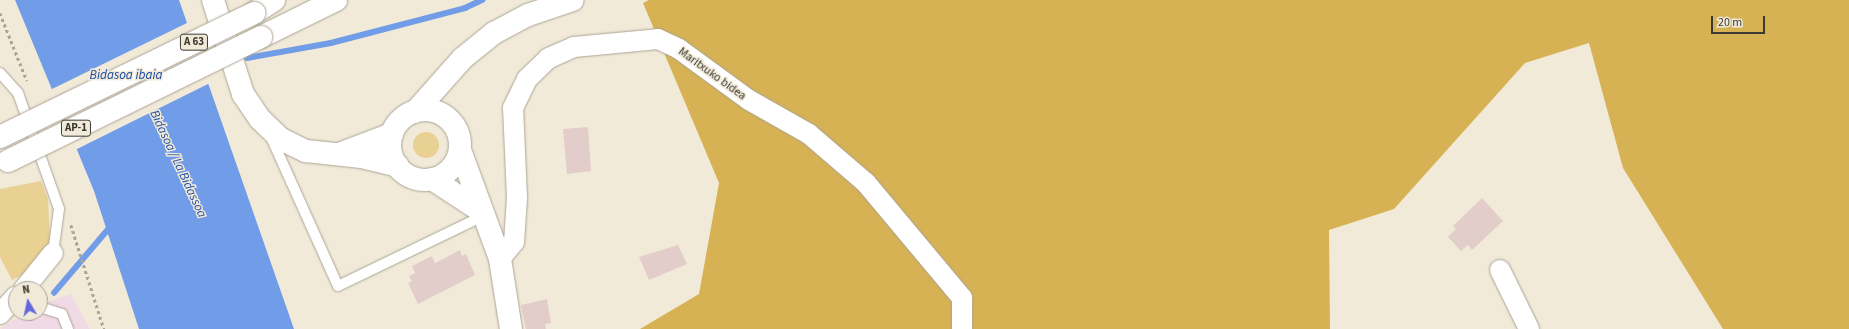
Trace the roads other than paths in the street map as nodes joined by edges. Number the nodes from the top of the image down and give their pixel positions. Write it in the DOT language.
graph roads {
  1 [pos="213,0"];
  2 [pos="274,0"];
  3 [pos="336,0"];
  4 [pos="573,0"];
  5 [pos="134,71"];
  6 [pos="450,73"];
  7 [pos="0,74"];
  8 [pos="143,95"];
  9 [pos="415,112"];
  10 [pos="450,120"];
  11 [pos="264,123"];
  12 [pos="392,134"];
  13 [pos="0,137"];
  14 [pos="460,150"];
  15 [pos="336,155"];
  16 [pos="4,163"];
  17 [pos="398,166"];
  18 [pos="432,179"];
  19 [pos="482,214"];
  20 [pos="53,253"];
  21 [pos="500,259"];
  22 [pos="1500,270"];
  23 [pos="30,281"];
  24 [pos="48,310"];
  25 [pos="68,329"];
  26 [pos="511,329"];
  27 [pos="962,329"];
  28 [pos="1529,329"];
  1 -- 11 [label="main road"];
  2 -- 5 [label="main road, A 63, bridge"];
  3 -- 8 [label="main road, A 63, bridge"];
  4 -- 6 [label="main road"];
  5 -- 13 [label="main road, AP-1, bridge"];
  6 -- 9 [label="main road"];
  6 -- 10 [label="main road"];
  7 -- 20 [label="lane"];
  8 -- 16 [label="main road, AP-1, bridge"];
  9 -- 10 [label="main road"];
  9 -- 12 [label="main road"];
  10 -- 14 [label="main road"];
  11 -- 15 [label="main road"];
  11 -- 19 [label="lane"];
  12 -- 15 [label="main road"];
  12 -- 17 [label="main road"];
  14 -- 18 [label="main road"];
  14 -- 19 [label="main road"];
  15 -- 17 [label="main road"];
  17 -- 18 [label="main road"];
  18 -- 19 [label="main road"];
  19 -- 21 [label="main road"];
  20 -- 23 [label="street"];
  21 -- 26 [label="main road"];
  21 -- 27 [label="street, Maritxuko bidea"];
  22 -- 28 [label="street"];
  24 -- 25 [label="lane"];
}
